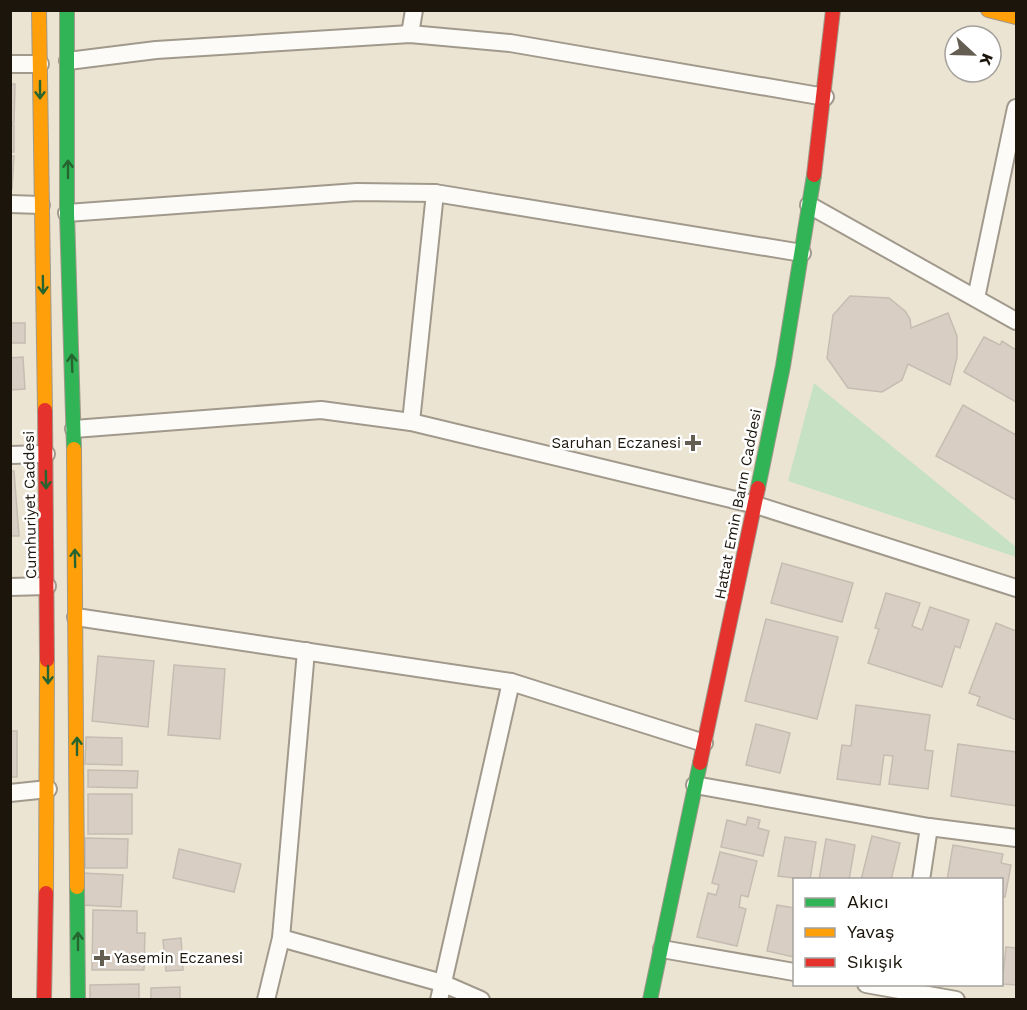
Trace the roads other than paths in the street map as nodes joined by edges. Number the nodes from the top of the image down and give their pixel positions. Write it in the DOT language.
graph roads {
  1 [pos="39,10"];
  2 [pos="67,10"];
  3 [pos="414,10"];
  4 [pos="833,10"];
  5 [pos="988,10"];
  6 [pos="1017,18"];
  7 [pos="410,34"];
  8 [pos="68,61"];
  9 [pos="10,64"];
  10 [pos="40,64"];
  11 [pos="825,97"];
  12 [pos="1017,108"];
  13 [pos="435,194"];
  14 [pos="10,204"];
  15 [pos="41,205"];
  16 [pos="809,205"];
  17 [pos="68,213"];
  18 [pos="802,253"];
  19 [pos="976,298"];
  20 [pos="1017,321"];
  21 [pos="411,422"];
  22 [pos="74,429"];
  23 [pos="46,454"];
  24 [pos="10,455"];
  25 [pos="756,506"];
  26 [pos="48,586"];
  27 [pos="10,587"];
  28 [pos="1017,588"];
  29 [pos="76,617"];
  30 [pos="306,651"];
  31 [pos="511,682"];
  32 [pos="704,743"];
  33 [pos="695,785"];
  34 [pos="48,789"];
  35 [pos="10,793"];
  36 [pos="928,827"];
  37 [pos="1017,838"];
  38 [pos="921,878"];
  39 [pos="281,938"];
  40 [pos="662,949"];
  41 [pos="793,972"];
  42 [pos="442,983"];
  43 [pos="876,986"];
  44 [pos="904,992"];
  45 [pos="44,999"];
  46 [pos="78,999"];
  47 [pos="266,999"];
  48 [pos="439,999"];
  49 [pos="481,999"];
  50 [pos="650,999"];
  51 [pos="956,999"];
  1 -- 10 [label="main road, Cumhuriyet Caddesi"];
  2 -- 8 [label="main road"];
  3 -- 7 [label="street"];
  4 -- 11 [label="main road, Hattat Emin Barın Caddesi"];
  5 -- 6 [label="main road"];
  7 -- 8 [label="street"];
  7 -- 11 [label="street"];
  17 -- 8 [label="main road, one-way"];
  9 -- 10 [label="street"];
  10 -- 15 [label="main road, Cumhuriyet Caddesi, one-way"];
  11 -- 16 [label="main road, Hattat Emin Barın Caddesi"];
  12 -- 19 [label="street"];
  13 -- 17 [label="street"];
  13 -- 18 [label="street"];
  13 -- 21 [label="street"];
  14 -- 15 [label="street"];
  15 -- 23 [label="main road, Cumhuriyet Caddesi, one-way"];
  16 -- 18 [label="main road, Hattat Emin Barın Caddesi"];
  16 -- 19 [label="street"];
  22 -- 17 [label="main road, one-way"];
  18 -- 25 [label="main road, Hattat Emin Barın Caddesi"];
  19 -- 20 [label="street"];
  21 -- 22 [label="street"];
  21 -- 25 [label="street"];
  29 -- 22 [label="main road, one-way"];
  23 -- 24 [label="street"];
  23 -- 26 [label="main road, Cumhuriyet Caddesi, one-way"];
  25 -- 28 [label="street"];
  25 -- 32 [label="main road, Hattat Emin Barın Caddesi"];
  26 -- 27 [label="street"];
  26 -- 34 [label="main road, Cumhuriyet Caddesi, one-way"];
  29 -- 30 [label="street"];
  46 -- 29 [label="main road, one-way"];
  30 -- 31 [label="street"];
  30 -- 39 [label="street"];
  31 -- 32 [label="street"];
  31 -- 42 [label="street"];
  32 -- 33 [label="main road, Hattat Emin Barın Caddesi"];
  33 -- 36 [label="street"];
  33 -- 40 [label="main road, Hattat Emin Barın Caddesi"];
  34 -- 35 [label="street"];
  34 -- 45 [label="main road, Cumhuriyet Caddesi"];
  36 -- 37 [label="street"];
  36 -- 38 [label="street"];
  39 -- 42 [label="street"];
  39 -- 47 [label="street"];
  40 -- 41 [label="street"];
  40 -- 50 [label="main road, Hattat Emin Barın Caddesi"];
  42 -- 48 [label="street"];
  42 -- 49 [label="street"];
  43 -- 44 [label="street"];
  44 -- 51 [label="street"];
}
